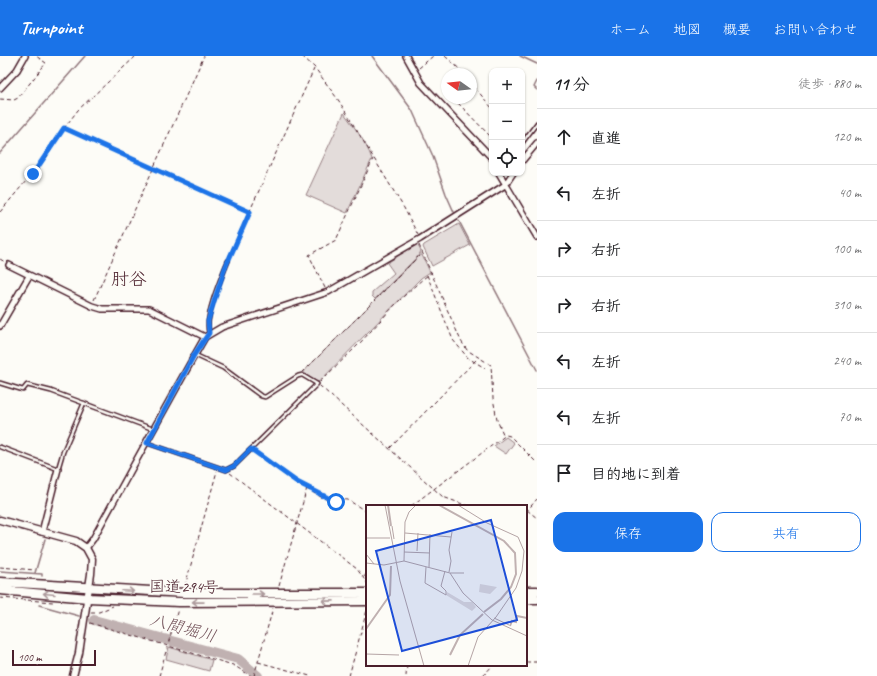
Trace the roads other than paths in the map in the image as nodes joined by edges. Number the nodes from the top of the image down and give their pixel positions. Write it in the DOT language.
graph roads {
  1 [pos="25,56"];
  2 [pos="406,56"];
  3 [pos="0,88"];
  4 [pos="537,124"];
  5 [pos="524,140"];
  6 [pos="537,143"];
  7 [pos="489,155"];
  8 [pos="525,157"];
  9 [pos="500,176"];
  10 [pos="511,176"];
  11 [pos="505,185"];
  12 [pos="537,237"];
  13 [pos="228,261"];
  14 [pos="9,265"];
  15 [pos="29,276"];
  16 [pos="0,326"];
  17 [pos="207,335"];
  18 [pos="194,355"];
  19 [pos="0,383"];
  20 [pos="84,403"];
  21 [pos="153,429"];
  22 [pos="147,443"];
  23 [pos="0,447"];
  24 [pos="58,469"];
  25 [pos="0,520"];
  26 [pos="42,532"];
  27 [pos="86,548"];
  28 [pos="0,582"];
  29 [pos="89,589"];
  30 [pos="0,590"];
  31 [pos="366,593"];
  32 [pos="88,598"];
  33 [pos="366,601"];
  34 [pos="73,676"];
  1 -- 3 [label="street"];
  2 -- 7 [label="street"];
  4 -- 5 [label="lane"];
  6 -- 8 [label="street"];
  9 -- 11 [label="street"];
  10 -- 11 [label="street"];
  11 -- 12 [label="street"];
  11 -- 17 [label="street"];
  13 -- 17 [label="lane"];
  14 -- 15 [label="street"];
  15 -- 16 [label="street"];
  15 -- 17 [label="street"];
  17 -- 18 [label="street"];
  18 -- 21 [label="street"];
  18 -- 22 [label="lane"];
  19 -- 20 [label="lane"];
  20 -- 21 [label="lane"];
  20 -- 24 [label="lane"];
  21 -- 22 [label="street"];
  22 -- 27 [label="street"];
  23 -- 24 [label="lane"];
  24 -- 26 [label="street"];
  25 -- 26 [label="street"];
  26 -- 27 [label="street"];
  27 -- 29 [label="street"];
  28 -- 29 [label="highway, 国道294号"];
  29 -- 31 [label="highway, 国道294号, one-way"];
  29 -- 32 [label="street"];
  32 -- 30 [label="highway, 国道294号, one-way"];
  33 -- 32 [label="highway, 国道294号, one-way"];
  32 -- 34 [label="street"];
}
